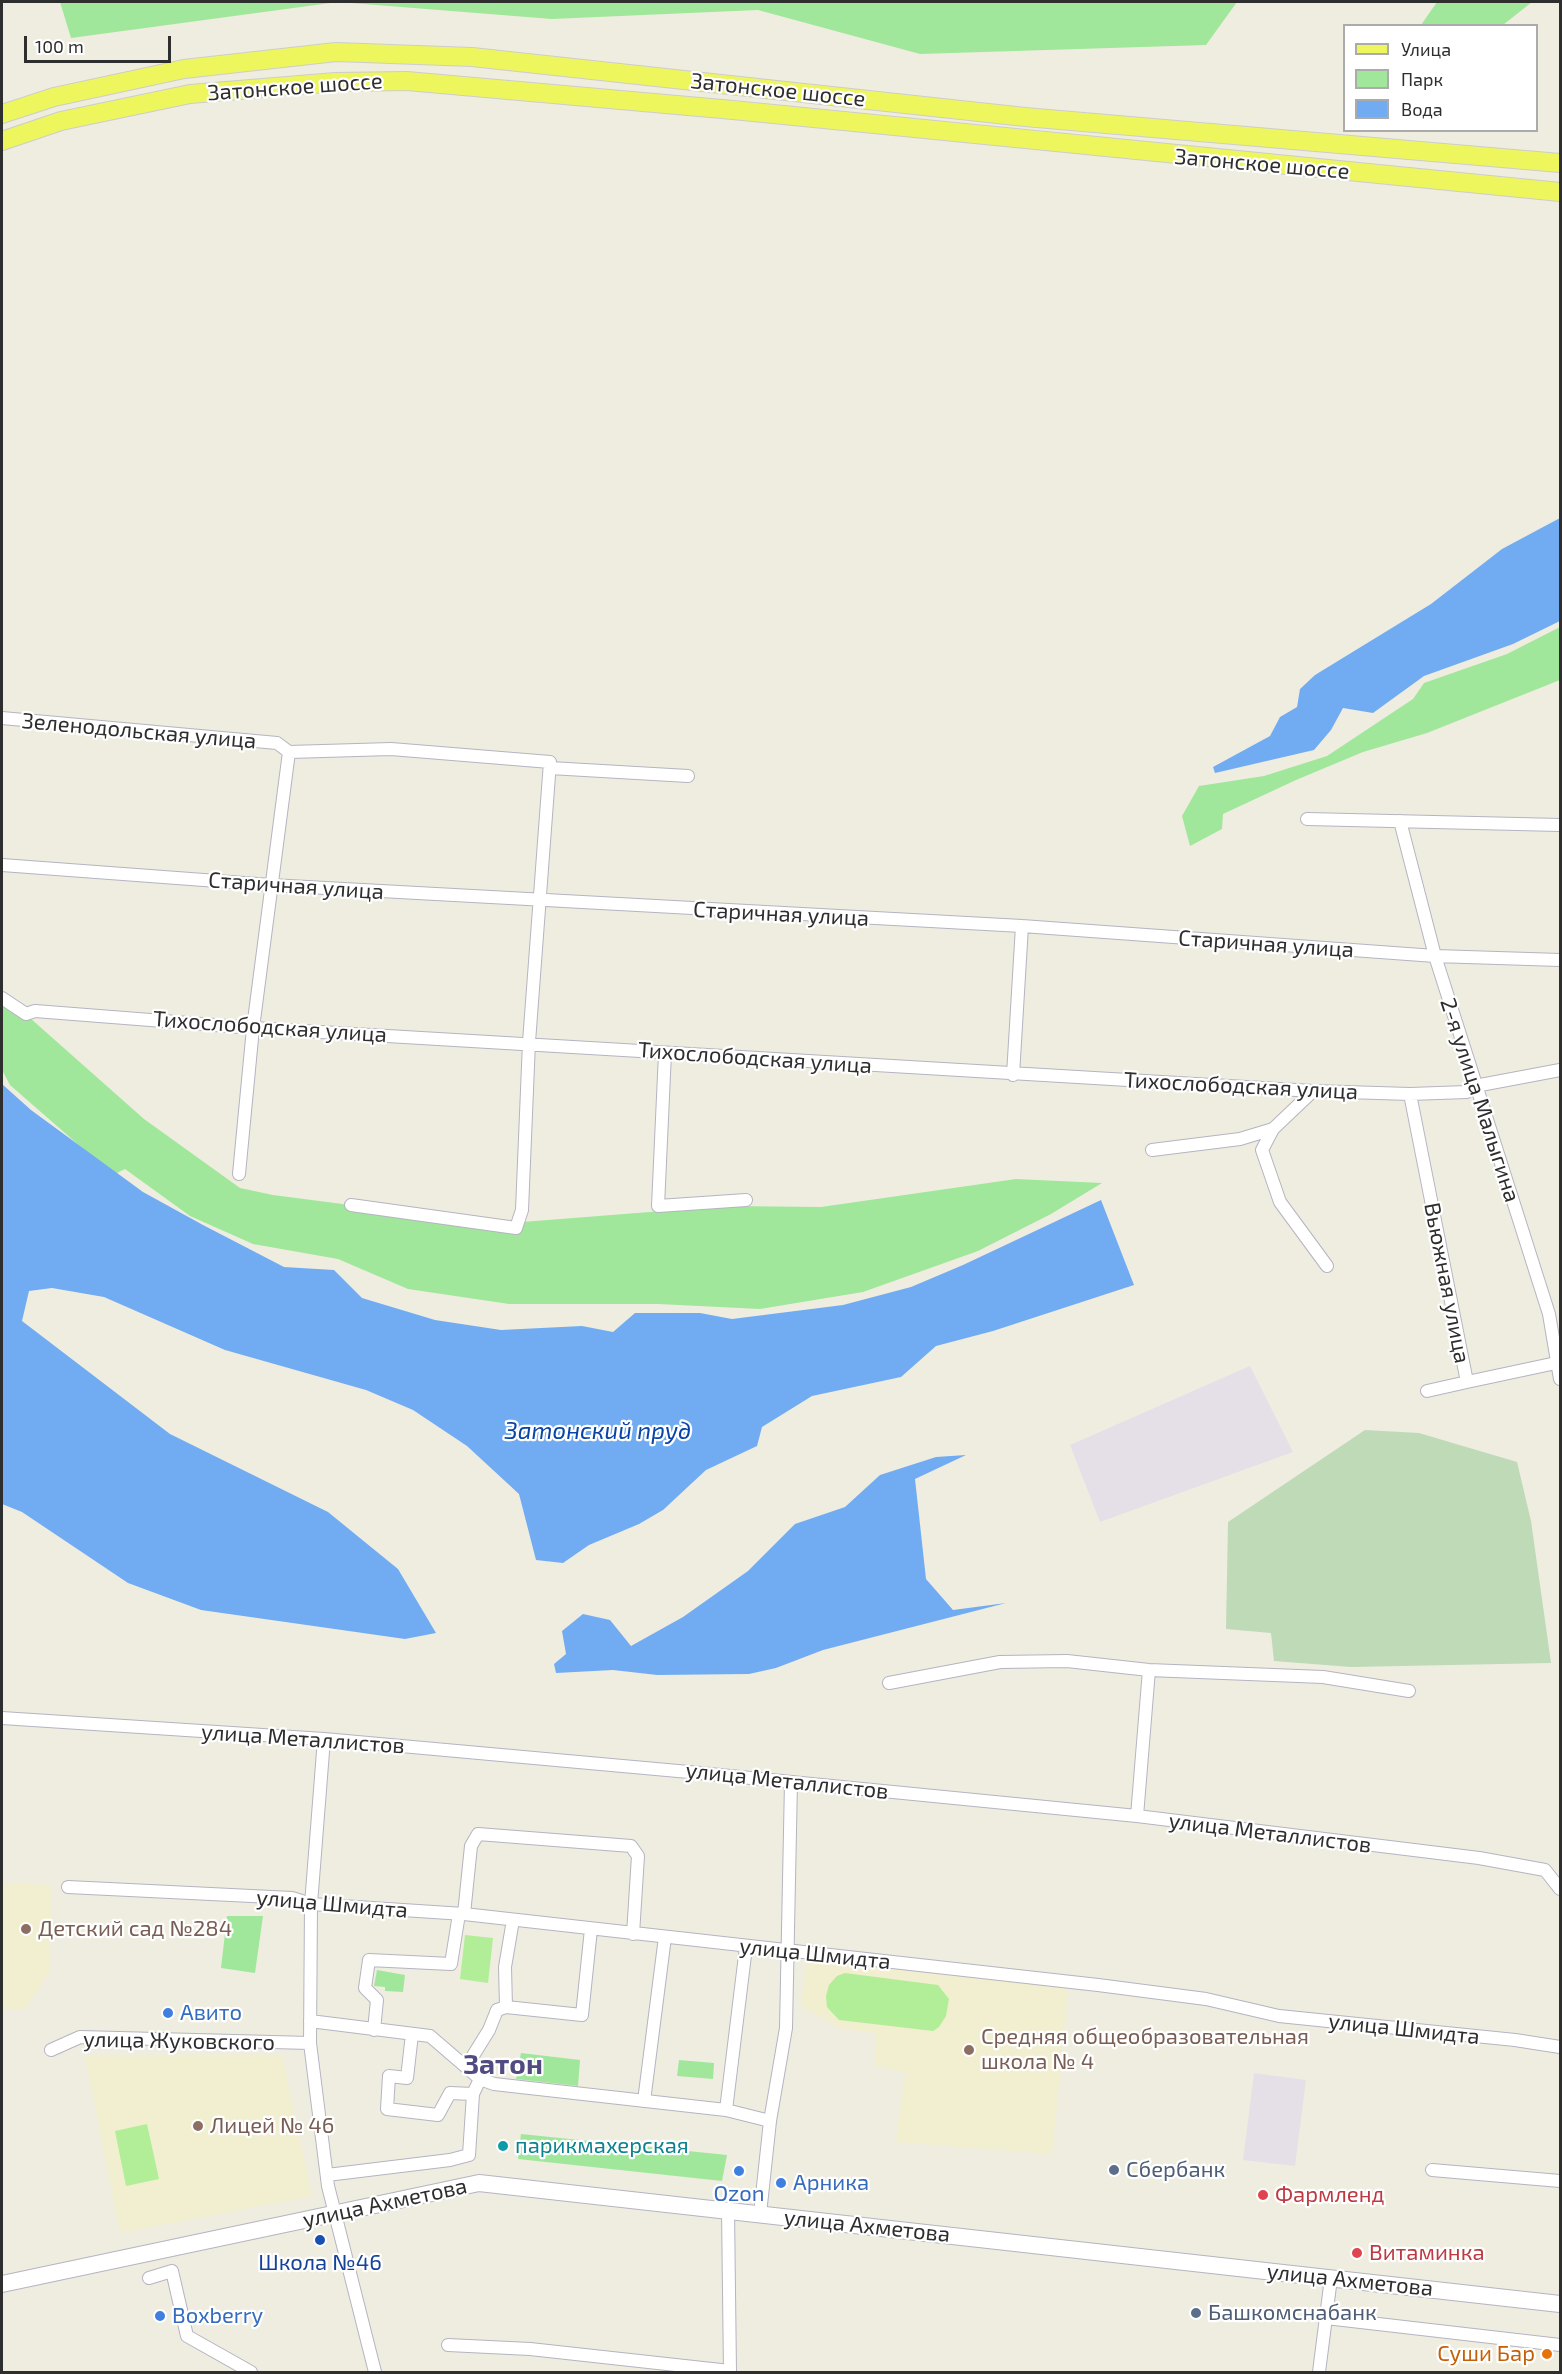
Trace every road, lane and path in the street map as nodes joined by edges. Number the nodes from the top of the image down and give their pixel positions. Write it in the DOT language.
graph roads {
  1 [pos="2,114"];
  2 [pos="2,141"];
  3 [pos="1560,163"];
  4 [pos="1560,192"];
  5 [pos="2,718"];
  6 [pos="289,752"];
  7 [pos="550,765"];
  8 [pos="688,777"];
  9 [pos="1307,819"];
  10 [pos="1400,821"];
  11 [pos="1560,825"];
  12 [pos="2,865"];
  13 [pos="271,885"];
  14 [pos="539,901"];
  15 [pos="1022,926"];
  16 [pos="1435,956"];
  17 [pos="1560,960"];
  18 [pos="2,998"];
  19 [pos="253,1028"];
  20 [pos="529,1042"];
  21 [pos="665,1053"];
  22 [pos="1560,1070"];
  23 [pos="1013,1075"];
  24 [pos="1474,1086"];
  25 [pos="1313,1091"];
  26 [pos="1410,1094"];
  27 [pos="1273,1129"];
  28 [pos="1152,1150"];
  29 [pos="239,1174"];
  30 [pos="746,1200"];
  31 [pos="351,1205"];
  32 [pos="1327,1266"];
  33 [pos="1555,1313"];
  34 [pos="1556,1363"];
  35 [pos="1560,1379"];
  36 [pos="1467,1382"];
  37 [pos="1426,1391"];
  38 [pos="1149,1670"];
  39 [pos="889,1683"];
  40 [pos="1409,1691"];
  41 [pos="2,1718"];
  42 [pos="324,1739"];
  43 [pos="791,1782"];
  44 [pos="1137,1816"];
  45 [pos="68,1887"];
  46 [pos="1560,1889"];
  47 [pos="311,1904"];
  48 [pos="461,1914"];
  49 [pos="513,1920"];
  50 [pos="591,1929"];
  51 [pos="633,1934"];
  52 [pos="665,1937"];
  53 [pos="746,1947"];
  54 [pos="788,1952"];
  55 [pos="506,2007"];
  56 [pos="310,2021"];
  57 [pos="374,2030"];
  58 [pos="412,2034"];
  59 [pos="310,2043"];
  60 [pos="1560,2047"];
  61 [pos="51,2050"];
  62 [pos="466,2067"];
  63 [pos="480,2079"];
  64 [pos="473,2094"];
  65 [pos="644,2101"];
  66 [pos="726,2110"];
  67 [pos="770,2121"];
  68 [pos="1432,2170"];
  69 [pos="327,2175"];
  70 [pos="1560,2181"];
  71 [pos="729,2210"];
  72 [pos="335,2214"];
  73 [pos="760,2214"];
  74 [pos="149,2278"];
  75 [pos="1330,2278"];
  76 [pos="2,2284"];
  77 [pos="1560,2304"];
  78 [pos="1326,2318"];
  79 [pos="448,2345"];
  80 [pos="1560,2345"];
  81 [pos="372,2372"];
  82 [pos="730,2372"];
  83 [pos="251,2373"];
  84 [pos="1319,2373"];
  1 -- 3 [label="main road, Затонское шоссе"];
  2 -- 4 [label="main road, Затонское шоссе"];
  5 -- 6 [label="street, Зеленодольская улица"];
  6 -- 7 [label="street"];
  6 -- 13 [label="street"];
  7 -- 8 [label="street"];
  7 -- 14 [label="street"];
  9 -- 10 [label="street"];
  10 -- 11 [label="street"];
  10 -- 16 [label="street, 2-я улица Малыгина"];
  12 -- 13 [label="street, Старичная улица"];
  13 -- 14 [label="street, Старичная улица"];
  13 -- 19 [label="street"];
  14 -- 15 [label="street, Старичная улица"];
  14 -- 20 [label="street"];
  15 -- 16 [label="street, Старичная улица"];
  15 -- 23 [label="street"];
  16 -- 17 [label="street, Старичная улица"];
  16 -- 24 [label="street, 2-я улица Малыгина"];
  18 -- 19 [label="street, Тихослободская улица"];
  19 -- 20 [label="street, Тихослободская улица"];
  19 -- 29 [label="street"];
  20 -- 21 [label="street, Тихослободская улица"];
  20 -- 31 [label="street"];
  21 -- 23 [label="street, Тихослободская улица"];
  21 -- 30 [label="street"];
  22 -- 24 [label="street, Тихослободская улица"];
  23 -- 25 [label="street, Тихослободская улица"];
  24 -- 26 [label="street, Тихослободская улица"];
  24 -- 33 [label="street, 2-я улица Малыгина"];
  25 -- 26 [label="street, Тихослободская улица"];
  25 -- 27 [label="street"];
  26 -- 36 [label="street, Вьюжная улица"];
  27 -- 28 [label="street"];
  27 -- 32 [label="street"];
  33 -- 34 [label="street, 2-я улица Малыгина"];
  34 -- 35 [label="street, 2-я улица Малыгина"];
  34 -- 36 [label="street, Вьюжная улица"];
  36 -- 37 [label="street"];
  38 -- 39 [label="street"];
  38 -- 40 [label="street"];
  38 -- 44 [label="street"];
  41 -- 42 [label="street, улица Металлистов"];
  42 -- 43 [label="street, улица Металлистов"];
  42 -- 47 [label="street"];
  43 -- 44 [label="street, улица Металлистов"];
  43 -- 54 [label="street"];
  44 -- 46 [label="street, улица Металлистов"];
  45 -- 47 [label="street, улица Шмидта"];
  47 -- 48 [label="street, улица Шмидта"];
  47 -- 56 [label="street"];
  48 -- 49 [label="street, улица Шмидта"];
  48 -- 51 [label="street"];
  48 -- 57 [label="street"];
  49 -- 50 [label="street, улица Шмидта"];
  49 -- 55 [label="street"];
  50 -- 51 [label="street, улица Шмидта"];
  50 -- 55 [label="street"];
  51 -- 52 [label="street, улица Шмидта"];
  52 -- 53 [label="street, улица Шмидта"];
  52 -- 65 [label="street"];
  53 -- 54 [label="street, улица Шмидта"];
  53 -- 66 [label="street"];
  54 -- 60 [label="street, улица Шмидта"];
  54 -- 67 [label="street"];
  55 -- 62 [label="street"];
  56 -- 57 [label="street"];
  56 -- 59 [label="street"];
  57 -- 58 [label="street"];
  58 -- 62 [label="street"];
  58 -- 64 [label="street"];
  59 -- 61 [label="street, улица Жуковского"];
  59 -- 69 [label="street"];
  62 -- 63 [label="street"];
  63 -- 64 [label="street"];
  63 -- 65 [label="street"];
  64 -- 69 [label="street"];
  65 -- 66 [label="street"];
  66 -- 67 [label="street"];
  67 -- 73 [label="street"];
  68 -- 70 [label="street"];
  69 -- 72 [label="street"];
  71 -- 72 [label="main road, улица Ахметова"];
  71 -- 73 [label="main road, улица Ахметова"];
  71 -- 82 [label="street"];
  72 -- 76 [label="main road, улица Ахметова"];
  72 -- 81 [label="street"];
  73 -- 75 [label="main road, улица Ахметова"];
  74 -- 83 [label="street"];
  75 -- 77 [label="main road, улица Ахметова"];
  75 -- 78 [label="street"];
  78 -- 80 [label="street"];
  78 -- 84 [label="street"];
  79 -- 82 [label="street"];
}
